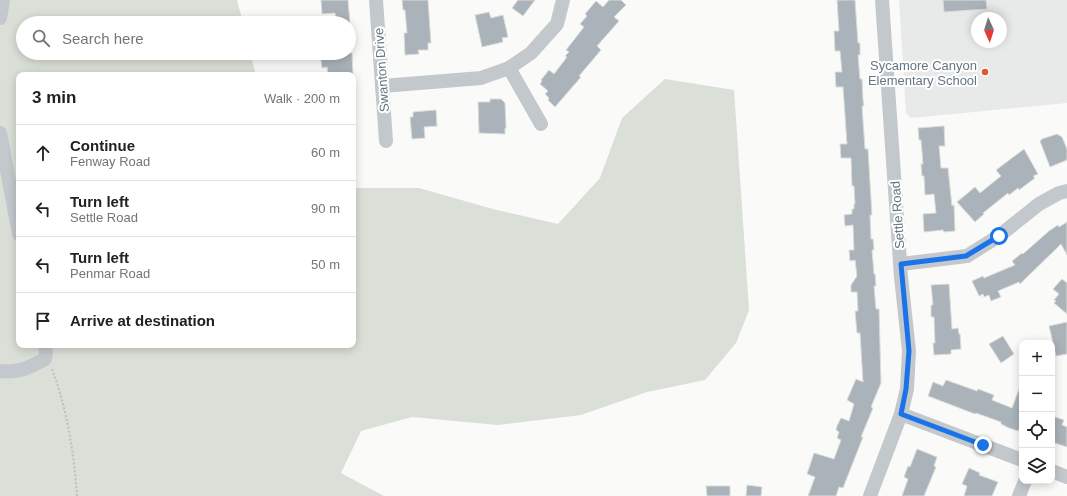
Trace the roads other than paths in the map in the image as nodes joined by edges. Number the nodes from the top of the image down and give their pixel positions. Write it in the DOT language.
graph roads {
  1 [pos="3,0"];
  2 [pos="376,0"];
  3 [pos="563,0"];
  4 [pos="882,0"];
  5 [pos="0,18"];
  6 [pos="509,68"];
  7 [pos="382,86"];
  8 [pos="541,124"];
  9 [pos="0,133"];
  10 [pos="386,141"];
  11 [pos="1067,191"];
  12 [pos="16,218"];
  13 [pos="901,264"];
  14 [pos="46,349"];
  15 [pos="0,371"];
  16 [pos="901,414"];
  17 [pos="1019,459"];
  18 [pos="1055,472"];
  19 [pos="1067,477"];
  20 [pos="1024,484"];
  21 [pos="870,496"];
  22 [pos="1019,496"];
  1 -- 5 [label="street"];
  2 -- 7 [label="street, Swanton Drive"];
  3 -- 6 [label="street"];
  4 -- 13 [label="street, Settle Road"];
  6 -- 7 [label="street"];
  6 -- 8 [label="street"];
  7 -- 10 [label="street, Swanton Drive"];
  9 -- 12 [label="street"];
  11 -- 13 [label="street"];
  13 -- 16 [label="street, Settle Road"];
  14 -- 15 [label="street"];
  16 -- 17 [label="street"];
  16 -- 21 [label="street, Settle Road"];
  18 -- 19 [label="street"];
  20 -- 22 [label="street"];
}
